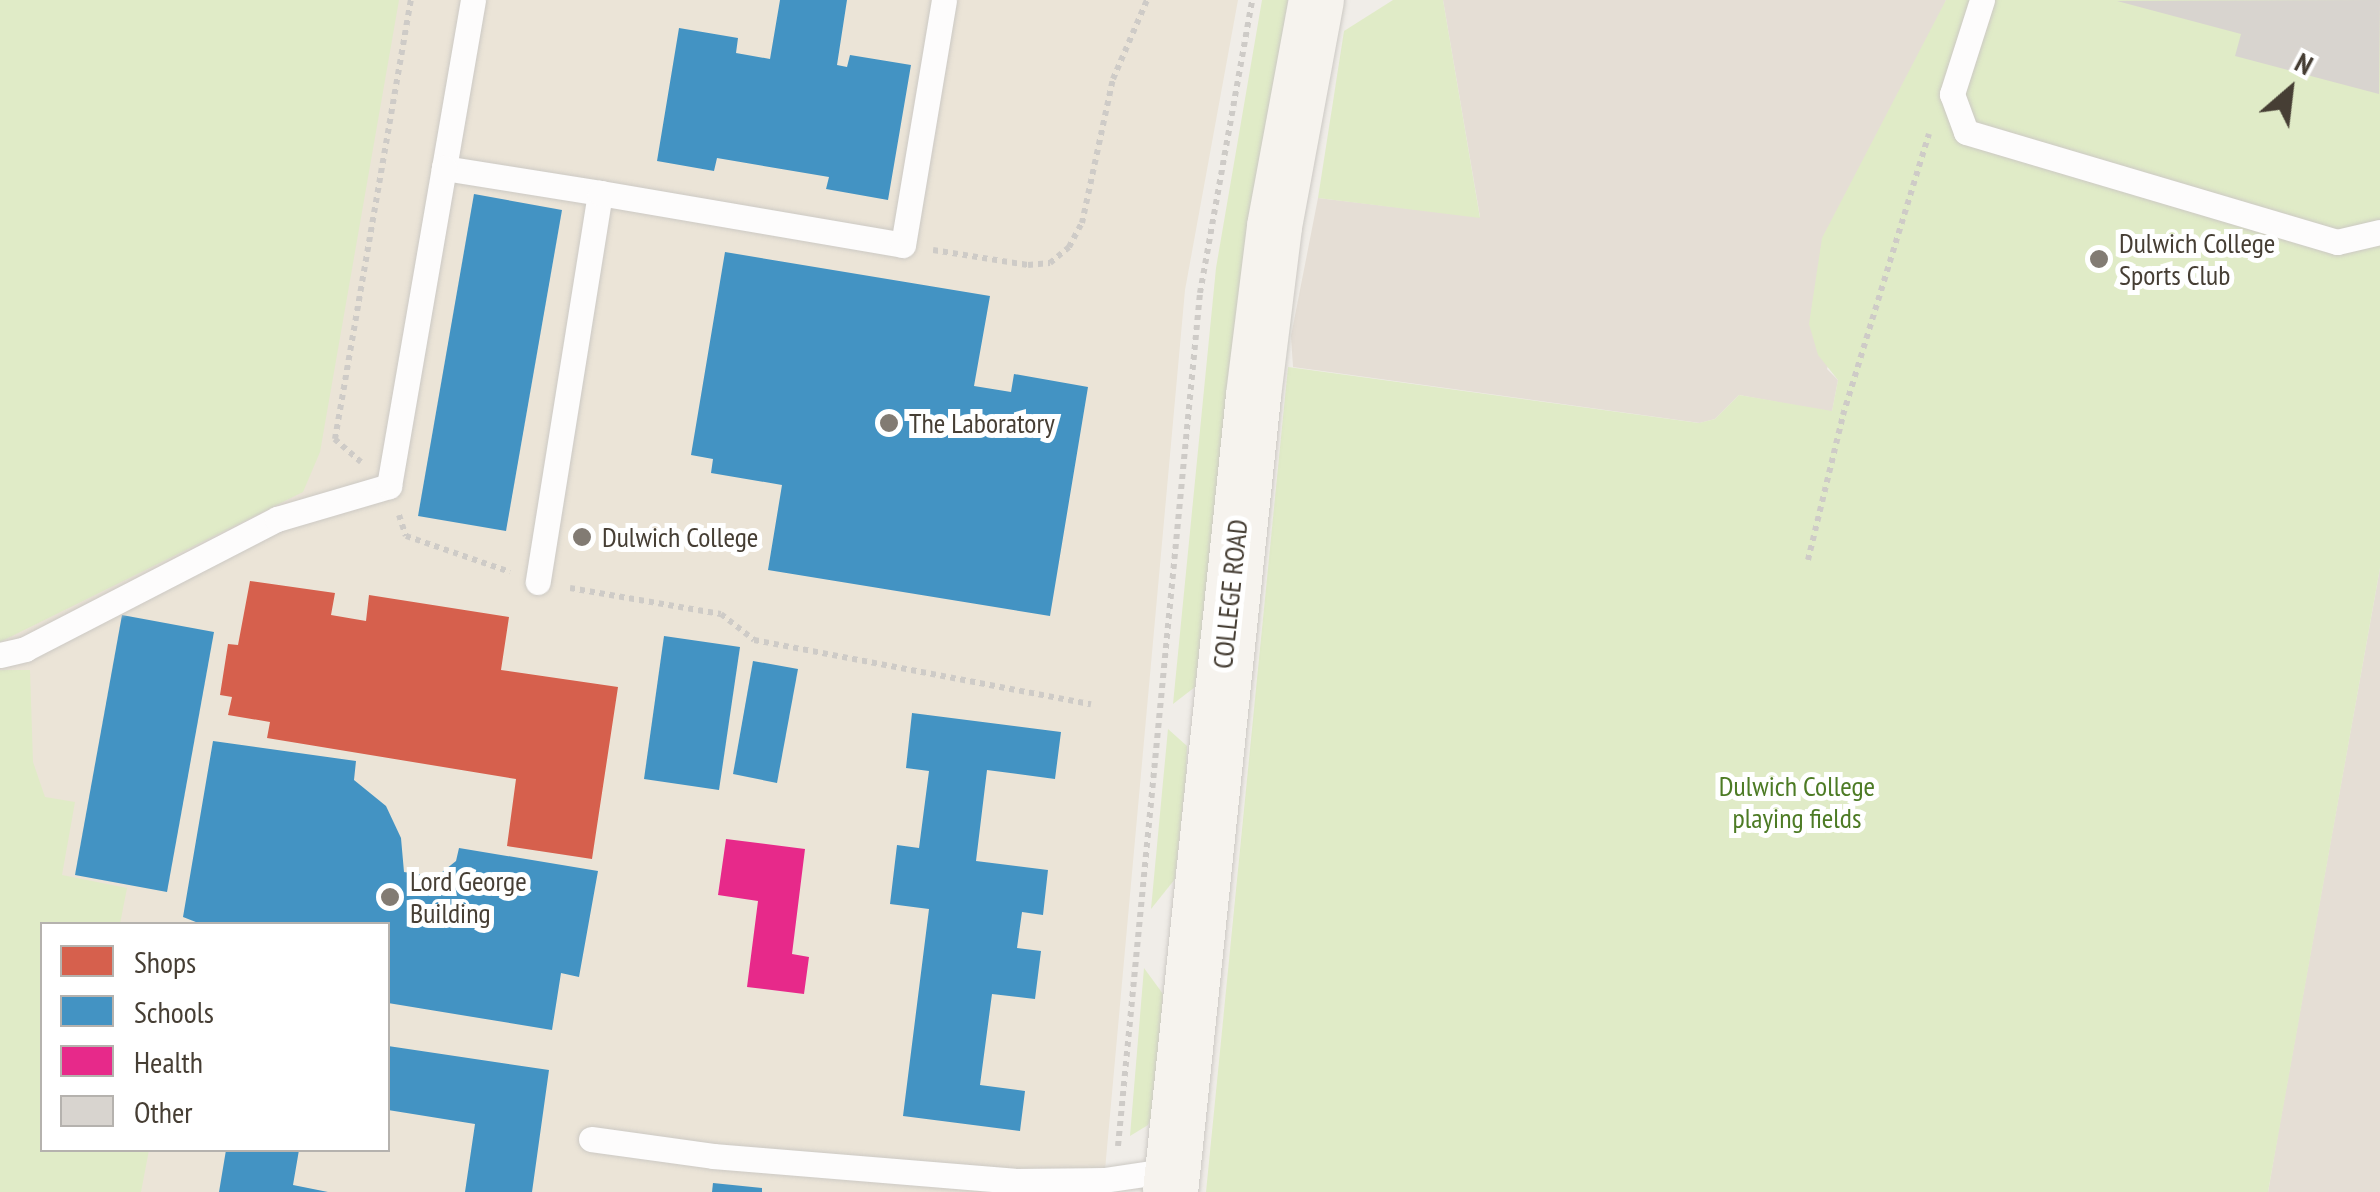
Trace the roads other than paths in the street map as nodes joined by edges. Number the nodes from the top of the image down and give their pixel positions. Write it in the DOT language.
graph roads {
  1 [pos="472,0"];
  2 [pos="944,0"];
  3 [pos="1316,0"];
  4 [pos="1982,0"];
  5 [pos="444,168"];
  6 [pos="600,194"];
  7 [pos="2380,232"];
  8 [pos="538,582"];
  9 [pos="0,655"];
  10 [pos="591,1139"];
  11 [pos="1171,1181"];
  1 -- 5 [label="lane"];
  2 -- 6 [label="lane"];
  3 -- 11 [label="street, COLLEGE ROAD"];
  4 -- 7 [label="lane"];
  5 -- 6 [label="lane"];
  5 -- 9 [label="lane"];
  6 -- 8 [label="lane"];
  10 -- 11 [label="lane"];
}
